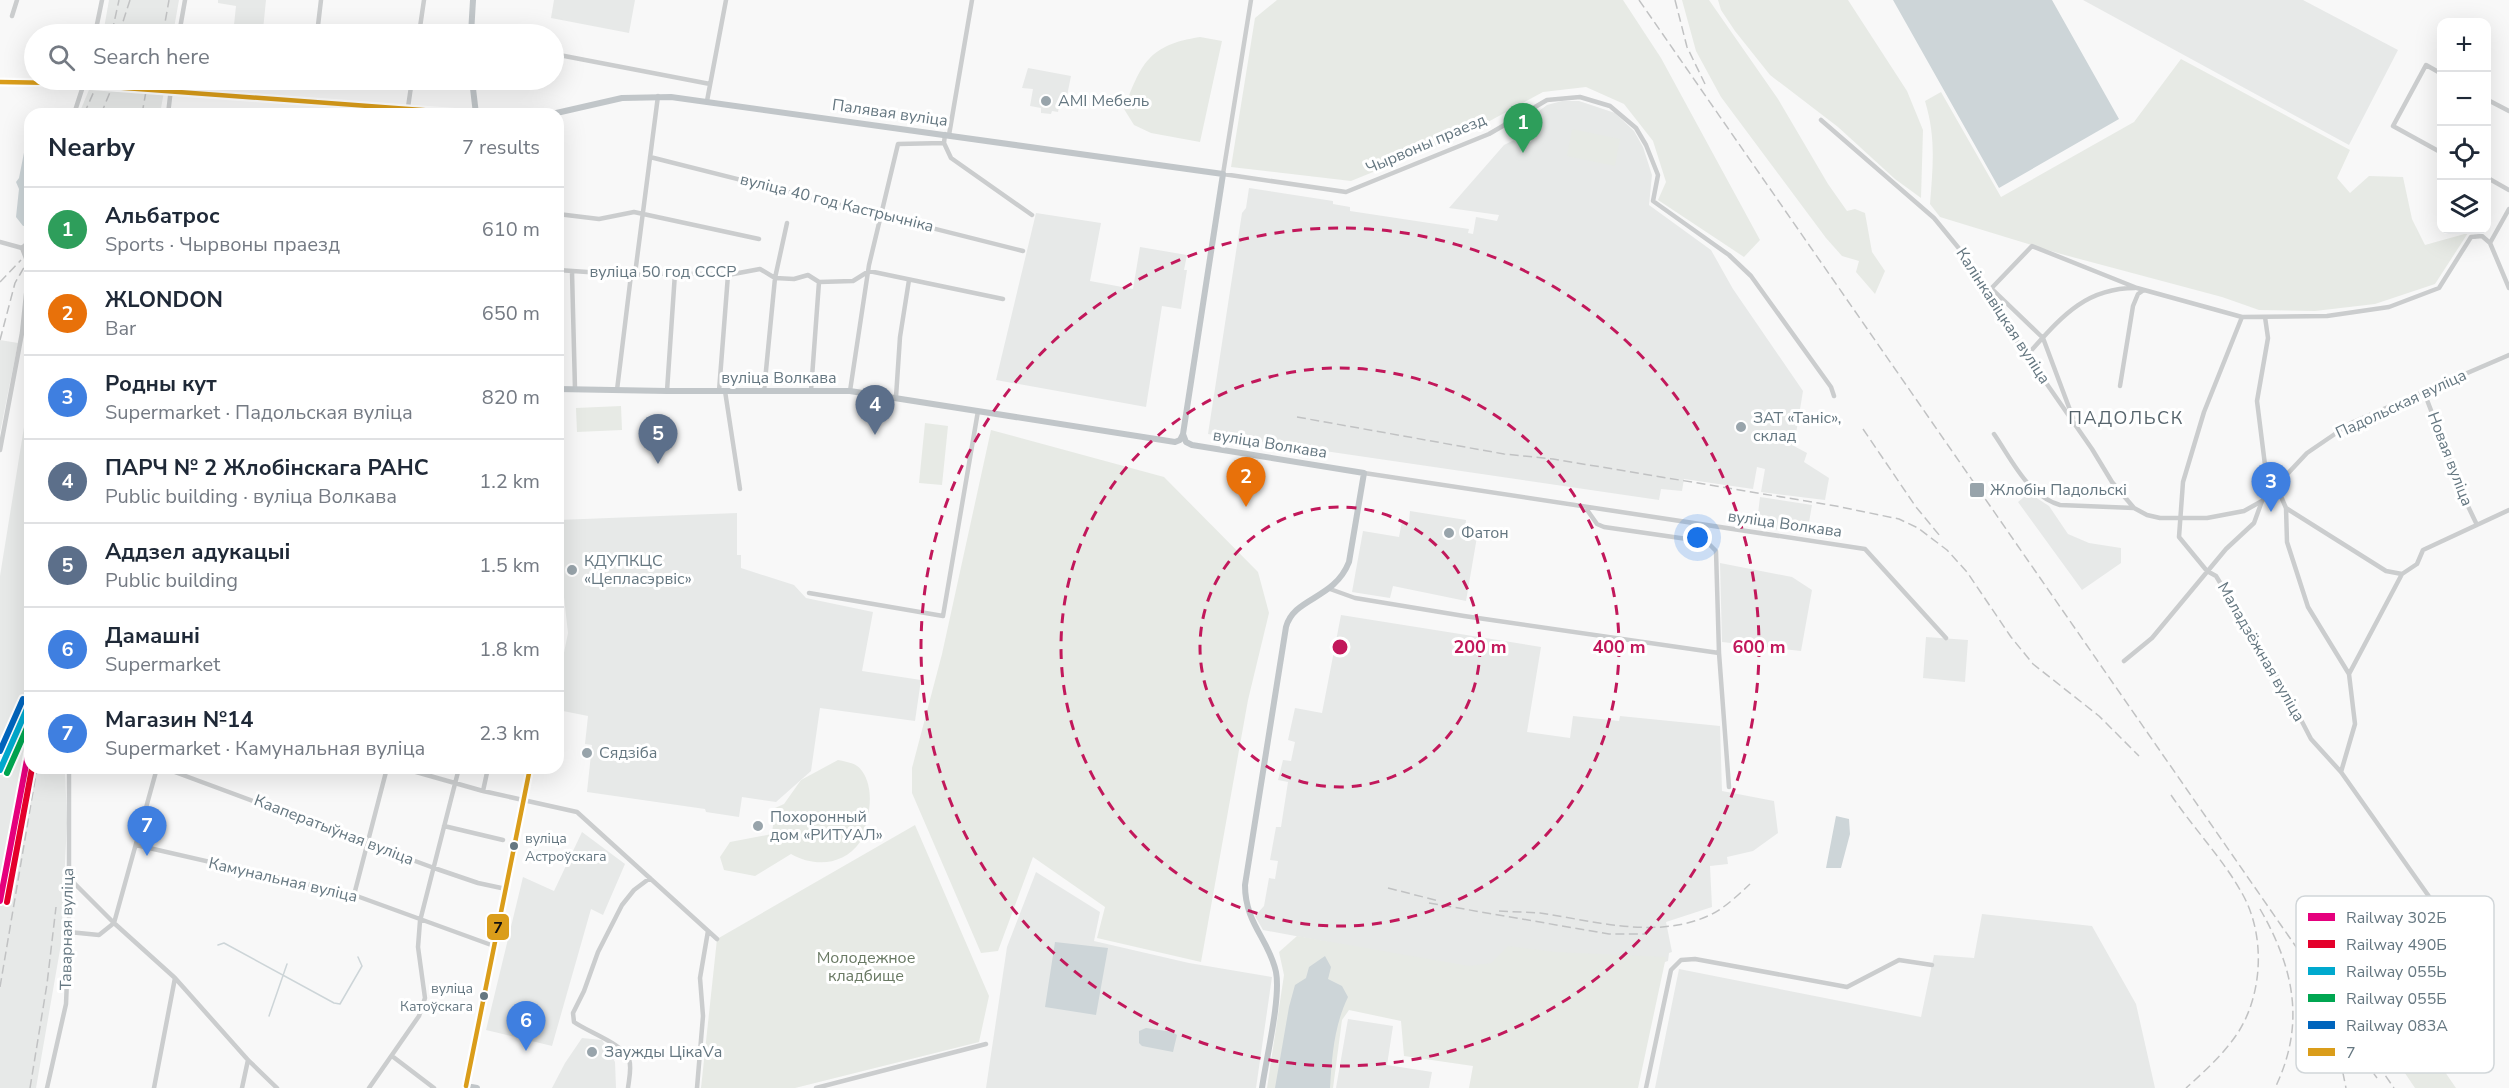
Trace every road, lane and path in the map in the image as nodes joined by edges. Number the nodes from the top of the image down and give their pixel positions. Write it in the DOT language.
graph roads {
  1 [pos="17,0"];
  2 [pos="102,0"];
  3 [pos="184,0"];
  4 [pos="321,0"];
  5 [pos="424,0"];
  6 [pos="473,0"];
  7 [pos="726,0"];
  8 [pos="972,0"];
  9 [pos="1251,0"];
  10 [pos="12,16"];
  11 [pos="97,24"];
  12 [pos="180,24"];
  13 [pos="318,24"];
  14 [pos="420,24"];
  15 [pos="472,24"];
  16 [pos="564,56"];
  17 [pos="2438,72"];
  18 [pos="0,82"];
  19 [pos="24,82"];
  20 [pos="710,84"];
  21 [pos="82,90"];
  22 [pos="152,90"];
  23 [pos="171,90"];
  24 [pos="410,90"];
  25 [pos="473,90"];
  26 [pos="658,96"];
  27 [pos="707,101"];
  28 [pos="2491,101"];
  29 [pos="76,108"];
  30 [pos="169,108"];
  31 [pos="372,108"];
  32 [pos="407,108"];
  33 [pos="475,108"];
  34 [pos="564,111"];
  35 [pos="2509,111"];
  36 [pos="1821,120"];
  37 [pos="946,135"];
  38 [pos="944,143"];
  39 [pos="2437,150"];
  40 [pos="650,157"];
  41 [pos="1224,174"];
  42 [pos="2491,179"];
  43 [pos="2509,190"];
  44 [pos="2509,209"];
  45 [pos="642,213"];
  46 [pos="881,214"];
  47 [pos="564,215"];
  48 [pos="1032,215"];
  49 [pos="787,224"];
  50 [pos="759,239"];
  51 [pos="0,242"];
  52 [pos="2490,243"];
  53 [pos="22,248"];
  54 [pos="1023,250"];
  55 [pos="24,254"];
  56 [pos="564,271"];
  57 [pos="869,271"];
  58 [pos="572,272"];
  59 [pos="675,273"];
  60 [pos="633,274"];
  61 [pos="728,275"];
  62 [pos="775,278"];
  63 [pos="909,280"];
  64 [pos="819,282"];
  65 [pos="2137,288"];
  66 [pos="2509,288"];
  67 [pos="1992,289"];
  68 [pos="2144,290"];
  69 [pos="1986,295"];
  70 [pos="1003,299"];
  71 [pos="24,311"];
  72 [pos="2242,317"];
  73 [pos="2265,317"];
  74 [pos="2043,338"];
  75 [pos="2027,355"];
  76 [pos="2509,355"];
  77 [pos="2120,386"];
  78 [pos="564,389"];
  79 [pos="575,389"];
  80 [pos="617,390"];
  81 [pos="722,391"];
  82 [pos="764,391"];
  83 [pos="811,391"];
  84 [pos="850,391"];
  85 [pos="667,392"];
  86 [pos="2424,392"];
  87 [pos="1834,396"];
  88 [pos="896,397"];
  89 [pos="978,411"];
  90 [pos="2076,426"];
  91 [pos="1183,434"];
  92 [pos="1994,434"];
  93 [pos="0,450"];
  94 [pos="1364,473"];
  95 [pos="2277,487"];
  96 [pos="740,489"];
  97 [pos="2262,501"];
  98 [pos="1585,507"];
  99 [pos="2134,508"];
  100 [pos="2286,508"];
  101 [pos="2509,510"];
  102 [pos="2181,518"];
  103 [pos="2477,525"];
  104 [pos="2207,571"];
  105 [pos="2402,574"];
  106 [pos="1330,590"];
  107 [pos="809,593"];
  108 [pos="1946,638"];
  109 [pos="1719,653"];
  110 [pos="2124,661"];
  111 [pos="2349,674"];
  112 [pos="2341,772"];
  113 [pos="69,774"];
  114 [pos="155,774"];
  115 [pos="180,774"];
  116 [pos="385,774"];
  117 [pos="422,774"];
  118 [pos="458,774"];
  119 [pos="487,774"];
  120 [pos="529,774"];
  121 [pos="455,784"];
  122 [pos="1729,787"];
  123 [pos="483,791"];
  124 [pos="523,801"];
  125 [pos="444,826"];
  126 [pos="503,840"];
  127 [pos="367,843"];
  128 [pos="136,845"];
  129 [pos="434,868"];
  130 [pos="68,876"];
  131 [pos="650,878"];
  132 [pos="506,889"];
  133 [pos="354,895"];
  134 [pos="2429,896"];
  135 [pos="420,921"];
  136 [pos="114,923"];
  137 [pos="708,931"];
  138 [pos="69,932"];
  139 [pos="717,939"];
  140 [pos="495,946"];
  141 [pos="1932,965"];
  142 [pos="175,978"];
  143 [pos="986,1044"];
  144 [pos="392,1056"];
  145 [pos="248,1060"];
  146 [pos="466,1087"];
  147 [pos="47,1088"];
  148 [pos="154,1088"];
  149 [pos="242,1088"];
  150 [pos="278,1088"];
  151 [pos="369,1088"];
  152 [pos="434,1088"];
  153 [pos="477,1088"];
  154 [pos="628,1088"];
  155 [pos="697,1088"];
  156 [pos="816,1088"];
  157 [pos="1262,1088"];
  158 [pos="1646,1088"];
  1 -- 10 [label="street"];
  2 -- 11 [label="street"];
  3 -- 12 [label="street"];
  4 -- 13 [label="street"];
  5 -- 14 [label="street"];
  6 -- 15 [label="street"];
  7 -- 20 [label="street"];
  8 -- 37 [label="street"];
  9 -- 41 [label="street"];
  16 -- 20 [label="street"];
  17 -- 39 [label="street"];
  18 -- 19 [label="street"];
  20 -- 27 [label="street"];
  21 -- 29 [label="street"];
  22 -- 31 [label="street"];
  23 -- 30 [label="street"];
  24 -- 32 [label="street"];
  25 -- 33 [label="street"];
  26 -- 27 [label="street, Палявая вуліца"];
  26 -- 34 [label="street, Палявая вуліца"];
  26 -- 40 [label="street"];
  27 -- 37 [label="street, Палявая вуліца"];
  28 -- 35 [label="street"];
  36 -- 69 [label="street, Калінкавіцкая вуліца"];
  37 -- 38 [label="street"];
  37 -- 41 [label="street, Палявая вуліца"];
  38 -- 46 [label="street"];
  38 -- 48 [label="street"];
  40 -- 45 [label="street"];
  40 -- 46 [label="street, вуліца 40 год Кастрычніка"];
  41 -- 87 [label="street, Чырвоны праезд"];
  41 -- 91 [label="street"];
  42 -- 43 [label="street"];
  44 -- 52 [label="street"];
  45 -- 47 [label="street"];
  45 -- 50 [label="street"];
  45 -- 60 [label="street"];
  46 -- 54 [label="street, вуліца 40 год Кастрычніка"];
  46 -- 57 [label="street"];
  49 -- 62 [label="street"];
  51 -- 53 [label="street"];
  52 -- 66 [label="street"];
  52 -- 73 [label="street"];
  53 -- 55 [label="street"];
  56 -- 58 [label="street, вуліца 50 год СССР"];
  57 -- 63 [label="street"];
  57 -- 64 [label="street, вуліца 50 год СССР"];
  57 -- 84 [label="street"];
  58 -- 60 [label="street, вуліца 50 год СССР"];
  58 -- 79 [label="street"];
  59 -- 60 [label="street, вуліца 50 год СССР"];
  59 -- 61 [label="street, вуліца 50 год СССР"];
  59 -- 85 [label="street"];
  60 -- 80 [label="street"];
  61 -- 62 [label="street, вуліца 50 год СССР"];
  61 -- 81 [label="street"];
  62 -- 64 [label="street, вуліца 50 год СССР"];
  62 -- 82 [label="street"];
  63 -- 70 [label="street"];
  63 -- 88 [label="street"];
  64 -- 83 [label="street"];
  65 -- 67 [label="street"];
  65 -- 68 [label="street"];
  65 -- 74 [label="street"];
  67 -- 69 [label="street"];
  67 -- 74 [label="street"];
  68 -- 72 [label="street"];
  68 -- 77 [label="street"];
  69 -- 75 [label="street, Калінкавіцкая вуліца"];
  71 -- 93 [label="street"];
  72 -- 73 [label="street"];
  72 -- 102 [label="street, Маладзёжная вуліца"];
  73 -- 95 [label="street"];
  74 -- 75 [label="street"];
  74 -- 90 [label="street"];
  75 -- 90 [label="street, Калінкавіцкая вуліца"];
  76 -- 86 [label="street, Падольская вуліца"];
  78 -- 79 [label="street, вуліца Волкава"];
  79 -- 80 [label="street, вуліца Волкава"];
  80 -- 85 [label="street, вуліца Волкава"];
  81 -- 82 [label="street, вуліца Волкава"];
  81 -- 85 [label="street, вуліца Волкава"];
  81 -- 96 [label="street"];
  82 -- 83 [label="street, вуліца Волкава"];
  83 -- 84 [label="street, вуліца Волкава"];
  84 -- 88 [label="street, вуліца Волкава"];
  86 -- 95 [label="street, Падольская вуліца"];
  86 -- 103 [label="street, Новая вуліца"];
  88 -- 89 [label="street, вуліца Волкава"];
  89 -- 91 [label="street, вуліца Волкава"];
  89 -- 107 [label="street"];
  90 -- 99 [label="street, Калінкавіцкая вуліца"];
  91 -- 94 [label="street, вуліца Волкава"];
  92 -- 99 [label="street"];
  94 -- 98 [label="street, вуліца Волкава"];
  94 -- 106 [label="street"];
  95 -- 97 [label="street, Падольская вуліца"];
  95 -- 100 [label="street"];
  97 -- 102 [label="street"];
  97 -- 104 [label="street, Падольская вуліца"];
  98 -- 108 [label="street, вуліца Волкава"];
  98 -- 109 [label="street"];
  99 -- 102 [label="street"];
  100 -- 105 [label="street"];
  100 -- 111 [label="street"];
  101 -- 103 [label="street"];
  102 -- 104 [label="street, Маладзёжная вуліца"];
  103 -- 105 [label="street"];
  104 -- 110 [label="street"];
  104 -- 112 [label="street, Маладзёжная вуліца"];
  105 -- 111 [label="street"];
  106 -- 109 [label="street"];
  106 -- 157 [label="street"];
  109 -- 122 [label="street"];
  111 -- 112 [label="street"];
  112 -- 134 [label="street, Маладзёжная вуліца"];
  113 -- 130 [label="street, Таварная вуліца"];
  114 -- 128 [label="street"];
  115 -- 127 [label="street, Кааператыўная вуліца"];
  116 -- 127 [label="street"];
  117 -- 121 [label="street"];
  118 -- 121 [label="street"];
  119 -- 123 [label="street"];
  120 -- 124 [label="street"];
  121 -- 123 [label="street"];
  121 -- 125 [label="street"];
  123 -- 124 [label="street"];
  124 -- 131 [label="street"];
  124 -- 132 [label="street"];
  125 -- 126 [label="street"];
  125 -- 129 [label="street"];
  127 -- 129 [label="street, Кааператыўная вуліца"];
  127 -- 133 [label="street"];
  128 -- 133 [label="street, Камунальная вуліца"];
  128 -- 136 [label="street"];
  129 -- 132 [label="street, Кааператыўная вуліца"];
  129 -- 135 [label="street"];
  130 -- 136 [label="street"];
  130 -- 138 [label="street, Таварная вуліца"];
  131 -- 137 [label="street"];
  131 -- 154 [label="street"];
  132 -- 140 [label="street"];
  133 -- 135 [label="street, Камунальная вуліца"];
  135 -- 140 [label="street, Камунальная вуліца"];
  135 -- 144 [label="street"];
  136 -- 138 [label="street"];
  136 -- 142 [label="street"];
  137 -- 139 [label="street"];
  137 -- 155 [label="street"];
  138 -- 147 [label="street, Таварная вуліца"];
  140 -- 146 [label="street"];
  141 -- 158 [label="street"];
  142 -- 145 [label="street"];
  142 -- 148 [label="street"];
  143 -- 156 [label="street"];
  144 -- 151 [label="street"];
  144 -- 152 [label="street"];
  145 -- 149 [label="street"];
  145 -- 150 [label="street"];
  146 -- 153 [label="street"];
}
